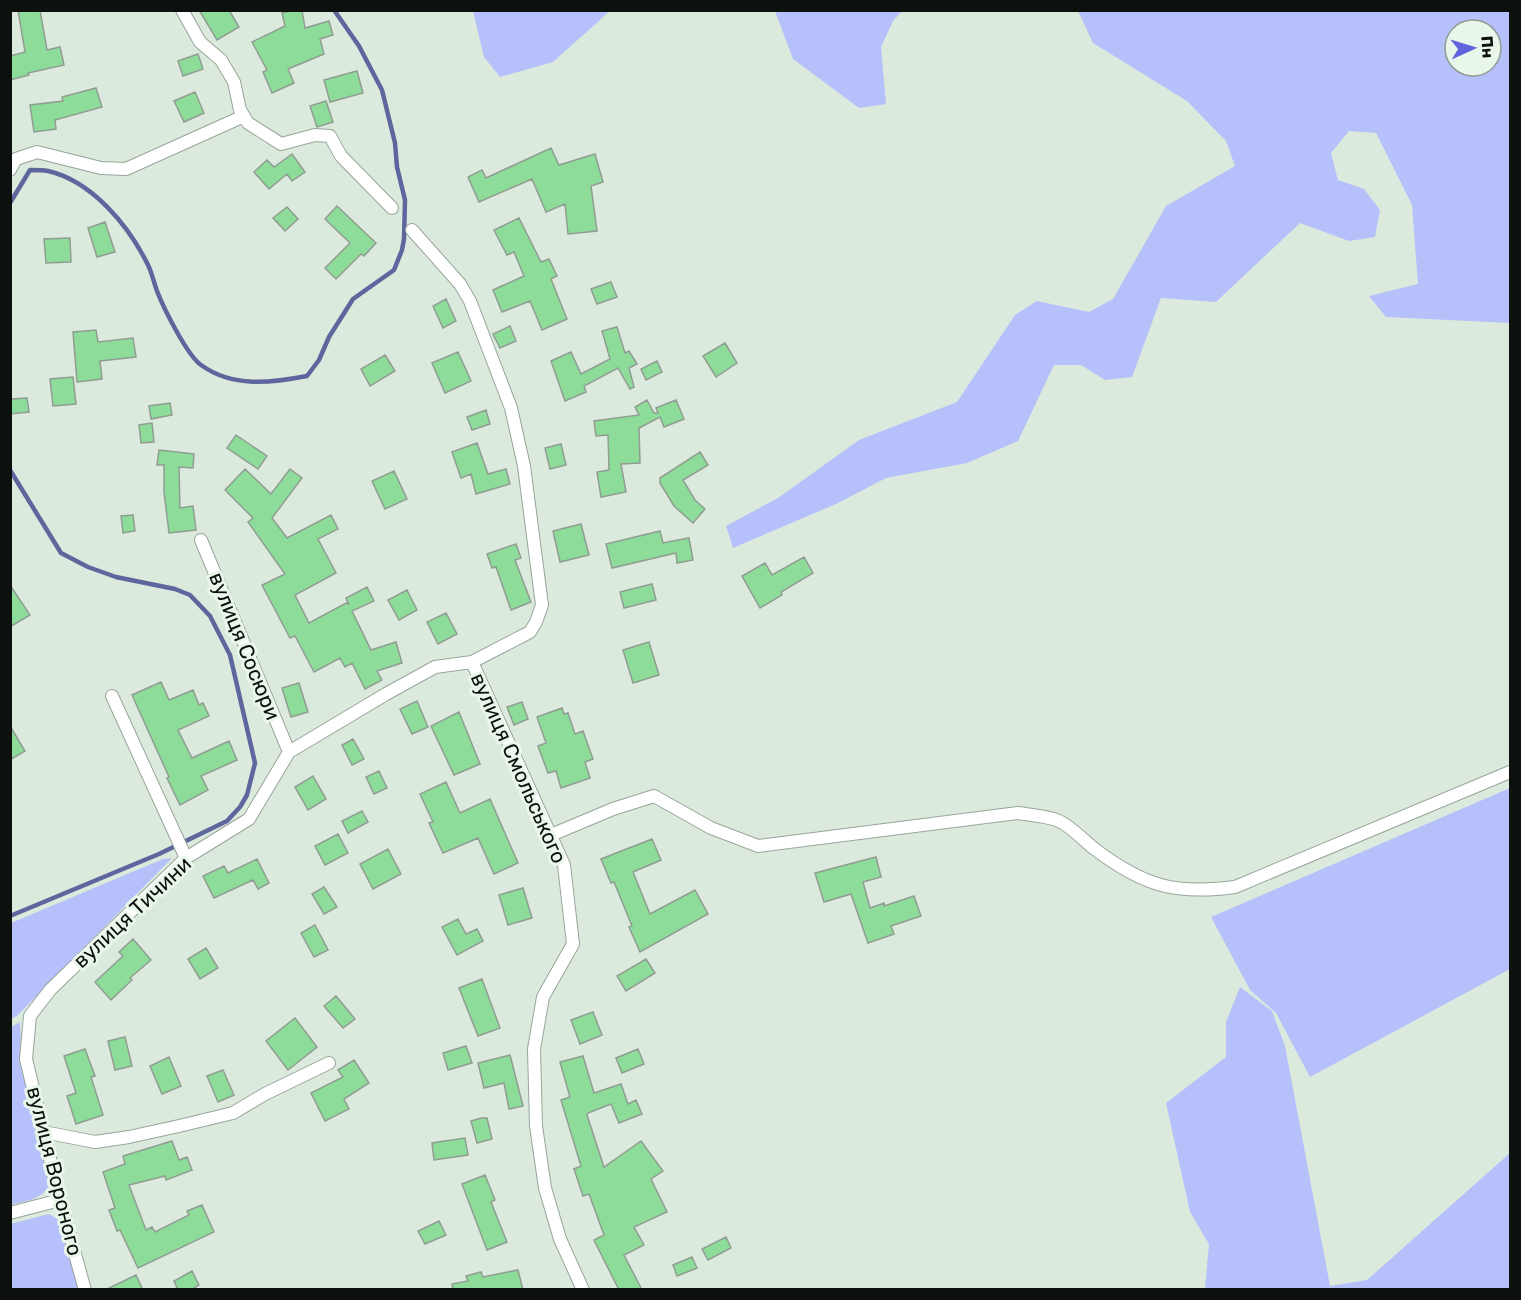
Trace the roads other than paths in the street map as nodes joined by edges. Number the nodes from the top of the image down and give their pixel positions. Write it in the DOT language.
graph roads {
  1 [pos="182,10"];
  2 [pos="244,116"];
  3 [pos="12,160"];
  4 [pos="392,208"];
  5 [pos="412,230"];
  6 [pos="201,540"];
  7 [pos="472,662"];
  8 [pos="112,696"];
  9 [pos="289,752"];
  10 [pos="1510,772"];
  11 [pos="551,835"];
  12 [pos="184,854"];
  13 [pos="30,1016"];
  14 [pos="330,1063"];
  15 [pos="44,1132"];
  16 [pos="60,1200"];
  17 [pos="10,1214"];
  18 [pos="85,1290"];
  19 [pos="583,1290"];
  1 -- 2 [label="street"];
  2 -- 3 [label="street"];
  2 -- 4 [label="street"];
  5 -- 7 [label="street, вулиця Тичини"];
  6 -- 9 [label="street, вулиця Сосюри"];
  7 -- 9 [label="street, вулиця Тичини"];
  7 -- 11 [label="street, вулиця Смольського"];
  8 -- 12 [label="street"];
  9 -- 12 [label="street, вулиця Тичини"];
  10 -- 11 [label="street"];
  11 -- 19 [label="street, вулиця Смольського"];
  12 -- 13 [label="street, вулиця Тичини"];
  13 -- 15 [label="street, вулиця Вороного"];
  14 -- 15 [label="street"];
  15 -- 16 [label="street, вулиця Вороного"];
  16 -- 17 [label="street"];
  16 -- 18 [label="street, вулиця Вороного"];
}
